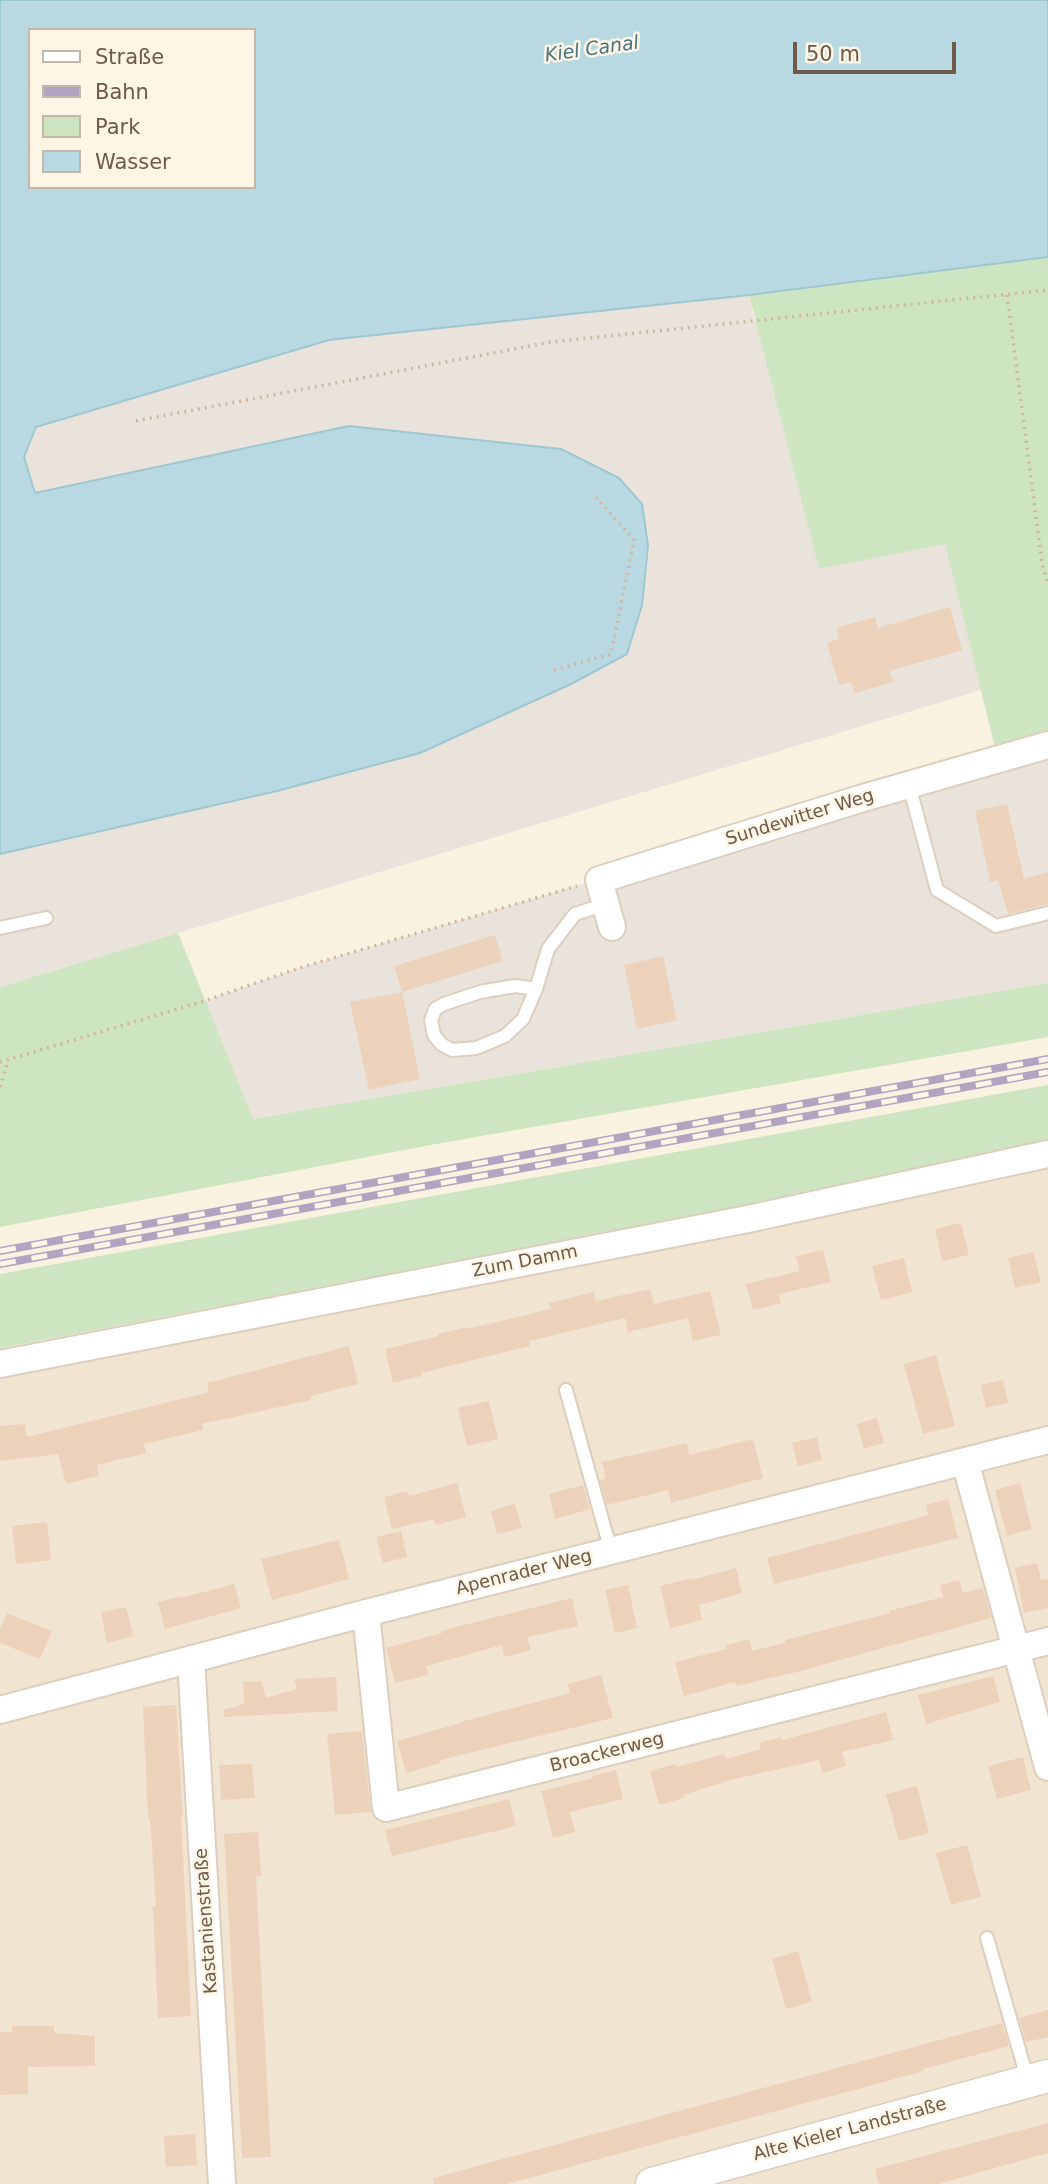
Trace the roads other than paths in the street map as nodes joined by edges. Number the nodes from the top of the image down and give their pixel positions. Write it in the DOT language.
graph roads {
  1 [pos="1048,745"];
  2 [pos="909,785"];
  3 [pos="606,904"];
  4 [pos="1048,913"];
  5 [pos="46,918"];
  6 [pos="0,928"];
  7 [pos="536,989"];
  8 [pos="1048,1154"];
  9 [pos="0,1364"];
  10 [pos="566,1390"];
  11 [pos="1048,1440"];
  12 [pos="965,1461"];
  13 [pos="611,1551"];
  14 [pos="366,1613"];
  15 [pos="1048,1641"];
  16 [pos="1016,1649"];
  17 [pos="191,1659"];
  18 [pos="0,1710"];
  19 [pos="1048,1767"];
  20 [pos="987,1938"];
  21 [pos="1038,2079"];
  22 [pos="222,2184"];
  23 [pos="652,2184"];
  1 -- 2 [label="street, Sundewitter Weg"];
  2 -- 3 [label="street, Sundewitter Weg"];
  2 -- 4 [label="lane"];
  3 -- 7 [label="lane"];
  5 -- 6 [label="lane"];
  7 -- 7 [label="lane"];
  8 -- 9 [label="street, Zum Damm"];
  10 -- 13 [label="lane"];
  11 -- 12 [label="street, Apenrader Weg"];
  12 -- 13 [label="street, Apenrader Weg"];
  12 -- 16 [label="street"];
  13 -- 14 [label="street, Apenrader Weg"];
  14 -- 16 [label="street, Broackerweg"];
  14 -- 17 [label="street, Apenrader Weg"];
  15 -- 16 [label="street, Broackerweg"];
  16 -- 19 [label="street"];
  17 -- 18 [label="street, Apenrader Weg"];
  17 -- 22 [label="street, Kastanienstraße"];
  20 -- 21 [label="lane"];
  21 -- 23 [label="street, Alte Kieler Landstraße"];
}
